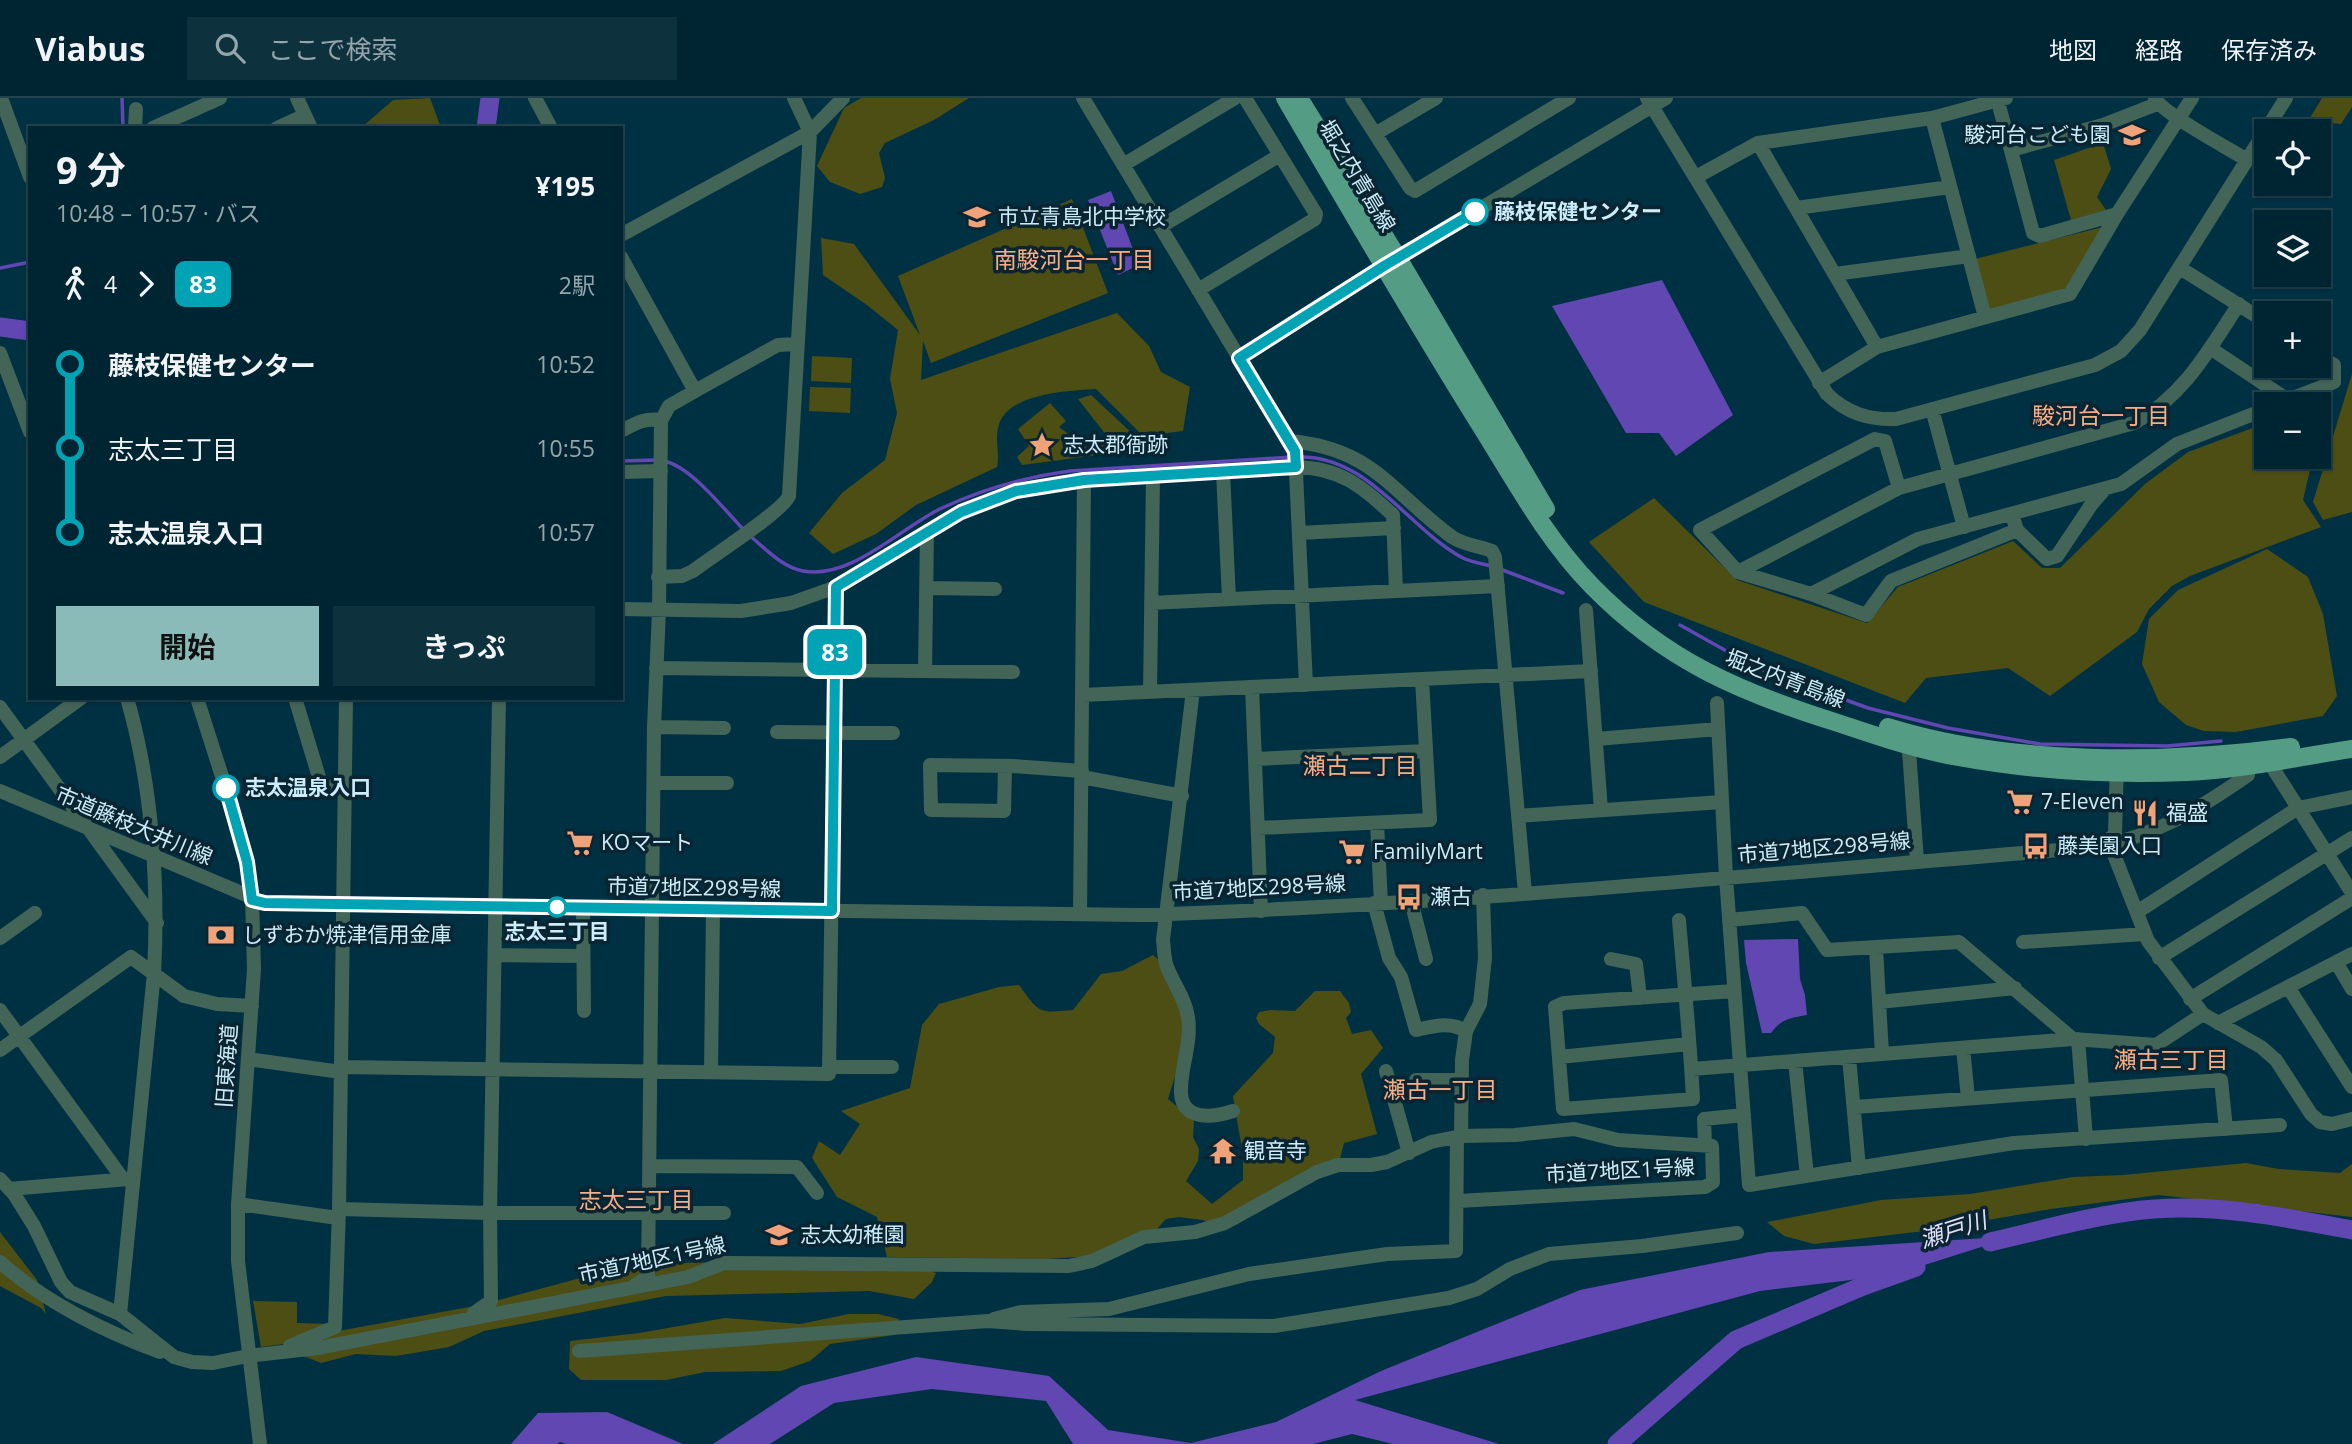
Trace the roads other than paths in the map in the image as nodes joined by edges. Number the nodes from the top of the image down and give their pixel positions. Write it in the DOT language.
graph roads {
  1 [pos="1,98"];
  2 [pos="220,98"];
  3 [pos="297,98"];
  4 [pos="535,98"];
  5 [pos="794,98"];
  6 [pos="844,98"];
  7 [pos="1084,98"];
  8 [pos="1235,98"];
  9 [pos="1245,98"];
  10 [pos="1284,98"];
  11 [pos="1299,98"];
  12 [pos="1352,98"];
  13 [pos="1436,98"];
  14 [pos="1569,98"];
  15 [pos="1667,98"];
  16 [pos="2192,98"];
  17 [pos="2286,98"];
  18 [pos="2000,99"];
  19 [pos="2156,101"];
  20 [pos="1649,102"];
  21 [pos="136,109"];
  22 [pos="1932,118"];
  23 [pos="2179,119"];
  24 [pos="308,121"];
  25 [pos="135,126"];
  26 [pos="157,126"];
  27 [pos="286,126"];
  28 [pos="550,126"];
  29 [pos="810,132"];
  30 [pos="1375,134"];
  31 [pos="1758,143"];
  32 [pos="2011,150"];
  33 [pos="1280,155"];
  34 [pos="2247,160"];
  35 [pos="1123,165"];
  36 [pos="28,172"];
  37 [pos="1696,177"];
  38 [pos="1950,187"];
  39 [pos="1797,208"];
  40 [pos="2117,214"];
  41 [pos="1160,227"];
  42 [pos="623,234"];
  43 [pos="1969,256"];
  44 [pos="623,261"];
  45 [pos="1391,262"];
  46 [pos="2180,268"];
  47 [pos="1835,274"];
  48 [pos="1198,290"];
  49 [pos="2239,304"];
  50 [pos="2254,314"];
  51 [pos="1985,317"];
  52 [pos="797,344"];
  53 [pos="1877,347"];
  54 [pos="2210,348"];
  55 [pos="0,353"];
  56 [pos="1239,358"];
  57 [pos="2331,363"];
  58 [pos="1819,383"];
  59 [pos="695,391"];
  60 [pos="2269,392"];
  61 [pos="2308,392"];
  62 [pos="1932,409"];
  63 [pos="2254,414"];
  64 [pos="661,420"];
  65 [pos="28,427"];
  66 [pos="623,430"];
  67 [pos="1294,456"];
  68 [pos="661,470"];
  69 [pos="623,472"];
  70 [pos="1223,472"];
  71 [pos="1950,475"];
  72 [pos="1153,476"];
  73 [pos="1084,480"];
  74 [pos="1899,488"];
  75 [pos="2106,488"];
  76 [pos="2012,513"];
  77 [pos="1964,527"];
  78 [pos="1394,528"];
  79 [pos="2017,530"];
  80 [pos="927,531"];
  81 [pos="1299,533"];
  82 [pos="1738,572"];
  83 [pos="658,577"];
  84 [pos="1497,581"];
  85 [pos="836,587"];
  86 [pos="927,588"];
  87 [pos="995,589"];
  88 [pos="1396,591"];
  89 [pos="1811,594"];
  90 [pos="1302,596"];
  91 [pos="1230,599"];
  92 [pos="1151,603"];
  93 [pos="623,609"];
  94 [pos="659,610"];
  95 [pos="1586,610"];
  96 [pos="656,668"];
  97 [pos="835,670"];
  98 [pos="925,671"];
  99 [pos="1591,671"];
  100 [pos="1013,673"];
  101 [pos="1506,675"];
  102 [pos="1422,679"];
  103 [pos="1306,685"];
  104 [pos="1252,687"];
  105 [pos="1194,690"];
  106 [pos="1150,692"];
  107 [pos="1083,695"];
  108 [pos="78,700"];
  109 [pos="128,700"];
  110 [pos="198,700"];
  111 [pos="296,700"];
  112 [pos="346,700"];
  113 [pos="499,700"];
  114 [pos="1717,703"];
  115 [pos="0,706"];
  116 [pos="654,727"];
  117 [pos="723,728"];
  118 [pos="1718,729"];
  119 [pos="777,732"];
  120 [pos="834,732"];
  121 [pos="893,733"];
  122 [pos="23,739"];
  123 [pos="1595,739"];
  124 [pos="1908,739"];
  125 [pos="2352,739"];
  126 [pos="2352,749"];
  127 [pos="1426,751"];
  128 [pos="0,757"];
  129 [pos="1255,759"];
  130 [pos="2269,762"];
  131 [pos="2117,765"];
  132 [pos="1005,766"];
  133 [pos="1082,774"];
  134 [pos="2248,775"];
  135 [pos="654,783"];
  136 [pos="727,783"];
  137 [pos="345,786"];
  138 [pos="0,791"];
  139 [pos="1182,796"];
  140 [pos="2352,797"];
  141 [pos="1722,802"];
  142 [pos="2298,808"];
  143 [pos="1601,810"];
  144 [pos="1518,816"];
  145 [pos="1377,823"];
  146 [pos="1258,828"];
  147 [pos="88,830"];
  148 [pos="2352,838"];
  149 [pos="2107,844"];
  150 [pos="2326,853"];
  151 [pos="153,857"];
  152 [pos="1917,861"];
  153 [pos="1726,877"];
  154 [pos="1525,892"];
  155 [pos="1483,895"];
  156 [pos="2352,896"];
  157 [pos="252,900"];
  158 [pos="1411,901"];
  159 [pos="1378,903"];
  160 [pos="344,904"];
  161 [pos="496,907"];
  162 [pos="583,907"];
  163 [pos="653,908"];
  164 [pos="713,909"];
  165 [pos="832,911"];
  166 [pos="1261,911"];
  167 [pos="2137,912"];
  168 [pos="35,913"];
  169 [pos="1080,914"];
  170 [pos="1168,914"];
  171 [pos="1679,920"];
  172 [pos="1729,920"];
  173 [pos="157,923"];
  174 [pos="2146,934"];
  175 [pos="0,938"];
  176 [pos="2023,942"];
  177 [pos="1876,948"];
  178 [pos="2352,954"];
  179 [pos="495,955"];
  180 [pos="582,956"];
  181 [pos="1611,958"];
  182 [pos="2159,958"];
  183 [pos="1426,959"];
  184 [pos="2336,962"];
  185 [pos="154,973"];
  186 [pos="2288,987"];
  187 [pos="2015,988"];
  188 [pos="2352,989"];
  189 [pos="1734,991"];
  190 [pos="1685,995"];
  191 [pos="1640,998"];
  192 [pos="2190,999"];
  193 [pos="1879,1002"];
  194 [pos="252,1006"];
  195 [pos="0,1010"];
  196 [pos="584,1011"];
  197 [pos="2203,1014"];
  198 [pos="2218,1023"];
  199 [pos="1466,1031"];
  200 [pos="19,1037"];
  201 [pos="2076,1039"];
  202 [pos="1689,1044"];
  203 [pos="1963,1048"];
  204 [pos="0,1051"];
  205 [pos="1882,1054"];
  206 [pos="1559,1057"];
  207 [pos="1849,1057"];
  208 [pos="248,1059"];
  209 [pos="1796,1061"];
  210 [pos="1740,1066"];
  211 [pos="830,1067"];
  212 [pos="892,1067"];
  213 [pos="493,1069"];
  214 [pos="1692,1069"];
  215 [pos="341,1070"];
  216 [pos="650,1070"];
  217 [pos="1386,1071"];
  218 [pos="711,1072"];
  219 [pos="1416,1080"];
  220 [pos="1462,1080"];
  221 [pos="2352,1087"];
  222 [pos="2082,1089"];
  223 [pos="1968,1098"];
  224 [pos="1855,1107"];
  225 [pos="1233,1111"];
  226 [pos="1744,1115"];
  227 [pos="2352,1119"];
  228 [pos="2280,1125"];
  229 [pos="2226,1129"];
  230 [pos="1459,1136"];
  231 [pos="2086,1139"];
  232 [pos="1705,1145"];
  233 [pos="1409,1153"];
  234 [pos="649,1166"];
  235 [pos="1859,1168"];
  236 [pos="1807,1176"];
  237 [pos="128,1179"];
  238 [pos="5,1184"];
  239 [pos="817,1193"];
  240 [pos="1458,1201"];
  241 [pos="238,1205"];
  242 [pos="648,1212"];
  243 [pos="339,1213"];
  244 [pos="490,1213"];
  245 [pos="724,1213"];
  246 [pos="1737,1233"];
  247 [pos="0,1262"];
  248 [pos="630,1289"];
  249 [pos="120,1314"];
  250 [pos="468,1318"];
  251 [pos="988,1321"];
  252 [pos="579,1351"];
  253 [pos="272,1353"];
  254 [pos="174,1357"];
  255 [pos="249,1362"];
  256 [pos="260,1444"];
  1 -- 36 [label="street"];
  2 -- 26 [label="street"];
  3 -- 24 [label="street"];
  4 -- 28 [label="street"];
  5 -- 29 [label="street"];
  6 -- 29 [label="street"];
  7 -- 35 [label="street"];
  8 -- 35 [label="street"];
  9 -- 33 [label="street"];
  10 -- 45 [label="main road, 堀之内青島線"];
  11 -- 45 [label="main road, 堀之内青島線"];
  12 -- 30 [label="street"];
  13 -- 30 [label="street"];
  14 -- 30 [label="street"];
  15 -- 20 [label="street"];
  16 -- 23 [label="street"];
  17 -- 34 [label="street"];
  18 -- 22 [label="street"];
  18 -- 32 [label="street"];
  19 -- 23 [label="street"];
  19 -- 32 [label="street"];
  20 -- 37 [label="street"];
  20 -- 45 [label="street"];
  21 -- 25 [label="street"];
  22 -- 31 [label="street"];
  22 -- 38 [label="street"];
  23 -- 34 [label="street"];
  23 -- 40 [label="street"];
  24 -- 27 [label="street"];
  29 -- 42 [label="street"];
  29 -- 52 [label="street"];
  31 -- 37 [label="street"];
  31 -- 39 [label="street"];
  32 -- 40 [label="street"];
  33 -- 41 [label="street"];
  33 -- 48 [label="street"];
  34 -- 46 [label="street"];
  35 -- 41 [label="street"];
  37 -- 58 [label="street"];
  38 -- 39 [label="street"];
  38 -- 43 [label="street"];
  39 -- 47 [label="street"];
  40 -- 51 [label="street"];
  41 -- 48 [label="street"];
  43 -- 47 [label="street"];
  43 -- 51 [label="street"];
  44 -- 59 [label="street"];
  45 -- 56 [label="street"];
  45 -- 124 [label="main road, 堀之内青島線"];
  46 -- 49 [label="street"];
  46 -- 62 [label="street"];
  47 -- 53 [label="street"];
  48 -- 56 [label="street"];
  49 -- 50 [label="street"];
  49 -- 54 [label="street"];
  51 -- 53 [label="street"];
  52 -- 59 [label="street"];
  52 -- 83 [label="street"];
  53 -- 58 [label="street"];
  54 -- 60 [label="street"];
  54 -- 71 [label="street"];
  55 -- 65 [label="street"];
  56 -- 67 [label="street"];
  57 -- 61 [label="street"];
  58 -- 62 [label="street"];
  59 -- 64 [label="street"];
  62 -- 71 [label="street"];
  63 -- 75 [label="street"];
  64 -- 66 [label="street"];
  64 -- 68 [label="street"];
  67 -- 70 [label="street"];
  67 -- 78 [label="street"];
  67 -- 81 [label="street"];
  67 -- 84 [label="street"];
  68 -- 69 [label="street"];
  68 -- 83 [label="street"];
  70 -- 72 [label="street"];
  70 -- 91 [label="street"];
  71 -- 74 [label="street"];
  71 -- 77 [label="street"];
  72 -- 73 [label="street"];
  72 -- 92 [label="street"];
  73 -- 80 [label="street"];
  73 -- 107 [label="street"];
  74 -- 82 [label="street"];
  74 -- 82 [label="street"];
  75 -- 76 [label="street"];
  75 -- 79 [label="street"];
  76 -- 77 [label="street"];
  76 -- 79 [label="street"];
  77 -- 89 [label="street"];
  78 -- 81 [label="street"];
  78 -- 88 [label="street"];
  79 -- 89 [label="street"];
  80 -- 85 [label="street"];
  80 -- 86 [label="street"];
  81 -- 90 [label="street"];
  82 -- 89 [label="street"];
  83 -- 94 [label="street"];
  84 -- 88 [label="street"];
  84 -- 101 [label="street"];
  85 -- 94 [label="street"];
  85 -- 97 [label="street"];
  86 -- 87 [label="street"];
  86 -- 98 [label="street"];
  88 -- 90 [label="street"];
  90 -- 91 [label="street"];
  90 -- 103 [label="street"];
  91 -- 92 [label="street"];
  92 -- 106 [label="street"];
  93 -- 94 [label="street"];
  94 -- 96 [label="street"];
  95 -- 99 [label="street"];
  96 -- 97 [label="street"];
  96 -- 116 [label="street"];
  97 -- 98 [label="street"];
  97 -- 120 [label="street"];
  98 -- 100 [label="street"];
  99 -- 101 [label="street"];
  99 -- 123 [label="street"];
  101 -- 102 [label="street"];
  101 -- 144 [label="street"];
  102 -- 103 [label="street"];
  102 -- 127 [label="street"];
  103 -- 104 [label="street"];
  104 -- 105 [label="street"];
  104 -- 129 [label="street"];
  105 -- 106 [label="street"];
  105 -- 139 [label="street"];
  106 -- 107 [label="street"];
  107 -- 133 [label="street"];
  108 -- 122 [label="street"];
  109 -- 151 [label="street"];
  110 -- 157 [label="street, 旧東海道"];
  111 -- 137 [label="street"];
  112 -- 137 [label="street"];
  113 -- 161 [label="street"];
  114 -- 118 [label="street"];
  115 -- 122 [label="street"];
  116 -- 117 [label="street"];
  116 -- 135 [label="street"];
  118 -- 123 [label="street"];
  118 -- 141 [label="street"];
  119 -- 120 [label="street"];
  120 -- 121 [label="street"];
  120 -- 165 [label="street"];
  122 -- 128 [label="street"];
  122 -- 147 [label="street"];
  123 -- 143 [label="street"];
  124 -- 131 [label="main road, 堀之内青島線"];
  124 -- 152 [label="street"];
  125 -- 131 [label="main road, 堀之内青島線"];
  126 -- 130 [label="main road, 堀之内青島線"];
  127 -- 129 [label="street"];
  127 -- 145 [label="street"];
  129 -- 146 [label="street"];
  130 -- 131 [label="main road, 堀之内青島線"];
  130 -- 142 [label="street"];
  131 -- 149 [label="street"];
  132 -- 132 [label="street"];
  132 -- 133 [label="street"];
  133 -- 139 [label="street"];
  133 -- 169 [label="street"];
  134 -- 149 [label="street, 市道7地区298号線"];
  135 -- 136 [label="street"];
  135 -- 163 [label="street"];
  137 -- 160 [label="street"];
  138 -- 147 [label="street, 市道藤枝大井川線"];
  139 -- 170 [label="street"];
  140 -- 142 [label="street"];
  141 -- 143 [label="street"];
  141 -- 153 [label="street"];
  142 -- 150 [label="street"];
  142 -- 167 [label="street"];
  143 -- 144 [label="street"];
  144 -- 154 [label="street"];
  145 -- 146 [label="street"];
  145 -- 159 [label="street"];
  146 -- 166 [label="street"];
  147 -- 151 [label="street, 市道藤枝大井川線"];
  147 -- 173 [label="street"];
  148 -- 150 [label="street"];
  149 -- 152 [label="street, 市道7地区298号線"];
  149 -- 167 [label="street"];
  150 -- 156 [label="street"];
  150 -- 182 [label="street"];
  151 -- 157 [label="street, 市道藤枝大井川線"];
  151 -- 173 [label="street"];
  152 -- 153 [label="street, 市道7地区298号線"];
  153 -- 154 [label="street, 市道7地区298号線"];
  153 -- 172 [label="street"];
  154 -- 155 [label="street, 市道7地区298号線"];
  155 -- 158 [label="street, 市道7地区298号線"];
  155 -- 199 [label="street"];
  156 -- 192 [label="street"];
  157 -- 160 [label="street, 市道7地区298号線"];
  157 -- 194 [label="street, 旧東海道"];
  158 -- 159 [label="street, 市道7地区298号線"];
  158 -- 183 [label="street"];
  159 -- 166 [label="street, 市道7地区298号線"];
  159 -- 199 [label="street"];
  160 -- 161 [label="street, 市道7地区298号線"];
  160 -- 215 [label="street"];
  161 -- 162 [label="street, 市道7地区298号線"];
  161 -- 179 [label="street"];
  162 -- 163 [label="street, 市道7地区298号線"];
  162 -- 180 [label="street"];
  163 -- 164 [label="street, 市道7地区298号線"];
  163 -- 216 [label="street"];
  164 -- 165 [label="street, 市道7地区298号線"];
  164 -- 218 [label="street"];
  165 -- 169 [label="street, 市道7地区298号線"];
  165 -- 211 [label="street"];
  166 -- 170 [label="street, 市道7地区298号線"];
  167 -- 174 [label="street"];
  168 -- 175 [label="street"];
  169 -- 170 [label="street, 市道7地区298号線"];
  170 -- 225 [label="street"];
  171 -- 190 [label="street"];
  172 -- 177 [label="street"];
  172 -- 189 [label="street"];
  173 -- 185 [label="street"];
  174 -- 176 [label="street"];
  174 -- 182 [label="street"];
  177 -- 187 [label="street"];
  177 -- 193 [label="street"];
  178 -- 184 [label="street"];
  179 -- 180 [label="street"];
  179 -- 213 [label="street"];
  180 -- 196 [label="street"];
  181 -- 191 [label="street"];
  182 -- 192 [label="street"];
  184 -- 186 [label="street"];
  184 -- 188 [label="street"];
  185 -- 194 [label="street"];
  185 -- 200 [label="street"];
  185 -- 237 [label="street"];
  186 -- 198 [label="street"];
  186 -- 221 [label="street"];
  187 -- 193 [label="street"];
  187 -- 201 [label="street"];
  189 -- 190 [label="street"];
  189 -- 210 [label="street"];
  190 -- 191 [label="street"];
  190 -- 202 [label="street"];
  191 -- 206 [label="street"];
  192 -- 197 [label="street"];
  193 -- 205 [label="street"];
  194 -- 208 [label="street, 旧東海道"];
  195 -- 200 [label="street"];
  197 -- 198 [label="street"];
  197 -- 201 [label="street"];
  198 -- 227 [label="street"];
  199 -- 220 [label="street"];
  200 -- 204 [label="street"];
  200 -- 237 [label="street"];
  201 -- 203 [label="street"];
  201 -- 222 [label="street"];
  202 -- 206 [label="street"];
  202 -- 214 [label="street"];
  203 -- 205 [label="street"];
  203 -- 223 [label="street"];
  205 -- 207 [label="street"];
  206 -- 214 [label="street"];
  207 -- 209 [label="street"];
  207 -- 224 [label="street"];
  208 -- 215 [label="street"];
  208 -- 241 [label="street, 旧東海道"];
  209 -- 210 [label="street"];
  209 -- 236 [label="street"];
  210 -- 214 [label="street"];
  210 -- 226 [label="street"];
  211 -- 212 [label="street"];
  211 -- 218 [label="street"];
  213 -- 215 [label="street"];
  213 -- 216 [label="street"];
  213 -- 244 [label="street"];
  215 -- 243 [label="street"];
  216 -- 218 [label="street"];
  216 -- 234 [label="street"];
  217 -- 233 [label="street"];
  219 -- 220 [label="street"];
  220 -- 230 [label="street"];
  222 -- 223 [label="street"];
  222 -- 229 [label="street"];
  222 -- 231 [label="street"];
  223 -- 224 [label="street"];
  224 -- 235 [label="street"];
  226 -- 232 [label="street"];
  226 -- 236 [label="street"];
  228 -- 229 [label="street"];
  229 -- 231 [label="street"];
  230 -- 232 [label="street, 市道7地区1号線"];
  230 -- 233 [label="street, 市道7地区1号線"];
  230 -- 240 [label="street"];
  231 -- 235 [label="street"];
  232 -- 240 [label="street, 市道7地区1号線"];
  233 -- 248 [label="street, 市道7地区1号線"];
  234 -- 239 [label="street"];
  234 -- 242 [label="street"];
  235 -- 236 [label="street"];
  237 -- 238 [label="street"];
  237 -- 249 [label="street"];
  238 -- 249 [label="street"];
  240 -- 251 [label="street"];
  241 -- 243 [label="street"];
  241 -- 255 [label="street, 旧東海道"];
  242 -- 244 [label="street"];
  242 -- 245 [label="street"];
  242 -- 248 [label="street"];
  243 -- 244 [label="street"];
  243 -- 253 [label="street"];
  244 -- 250 [label="street"];
  246 -- 251 [label="street"];
  247 -- 254 [label="street, 市道7地区1号線"];
  248 -- 250 [label="street, 市道7地区1号線"];
  249 -- 254 [label="street"];
  250 -- 253 [label="street, 市道7地区1号線"];
  251 -- 252 [label="street"];
  253 -- 255 [label="street, 市道7地区1号線"];
  254 -- 255 [label="street, 市道7地区1号線"];
  255 -- 256 [label="street, 旧東海道"];
}
